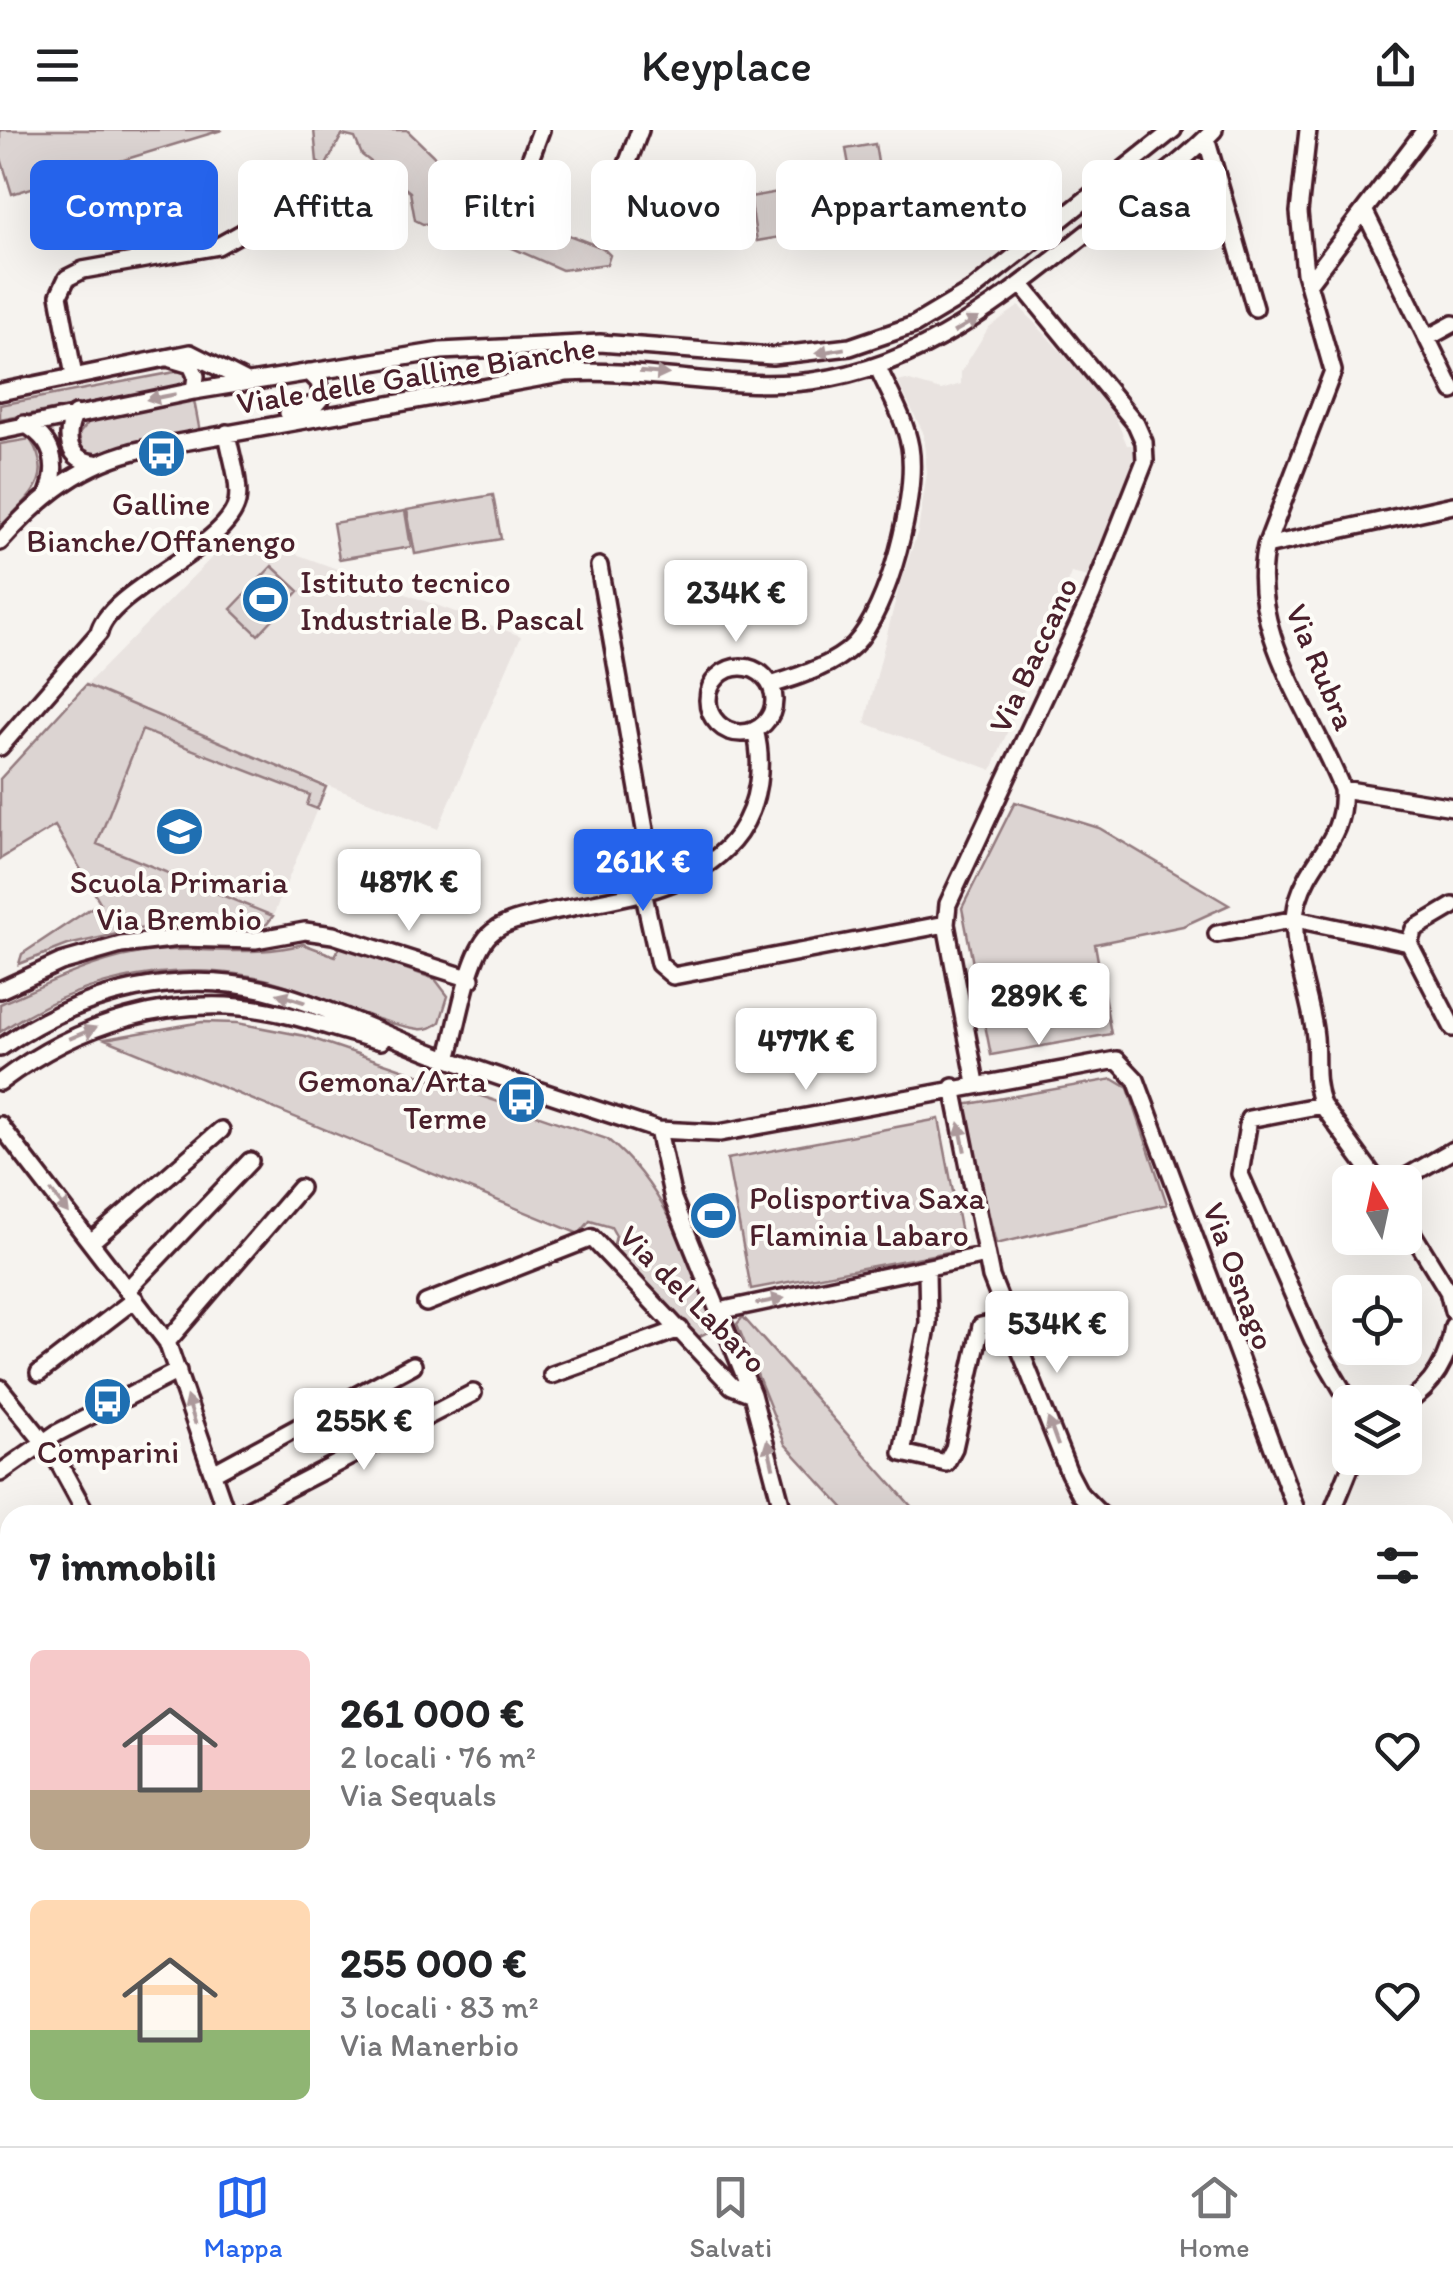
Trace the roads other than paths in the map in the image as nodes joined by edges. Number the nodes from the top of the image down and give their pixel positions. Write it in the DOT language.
graph roads {
  1 [pos="542,130"];
  2 [pos="640,130"];
  3 [pos="1173,130"];
  4 [pos="1308,130"];
  5 [pos="1426,130"];
  6 [pos="1210,134"];
  7 [pos="530,160"];
  8 [pos="629,160"];
  9 [pos="1365,212"];
  10 [pos="238,235"];
  11 [pos="1308,284"];
  12 [pos="1022,285"];
  13 [pos="1255,308"];
  14 [pos="1453,324"];
  15 [pos="1429,337"];
  16 [pos="167,359"];
  17 [pos="878,368"];
  18 [pos="309,372"];
  19 [pos="74,376"];
  20 [pos="247,382"];
  21 [pos="1453,390"];
  22 [pos="194,391"];
  23 [pos="0,392"];
  24 [pos="75,414"];
  25 [pos="24,424"];
  26 [pos="263,426"];
  27 [pos="0,431"];
  28 [pos="227,433"];
  29 [pos="95,463"];
  30 [pos="48,494"];
  31 [pos="1453,505"];
  32 [pos="0,542"];
  33 [pos="1266,546"];
  34 [pos="599,566"];
  35 [pos="771,685"];
  36 [pos="755,730"];
  37 [pos="0,747"];
  38 [pos="1342,789"];
  39 [pos="1453,807"];
  40 [pos="649,889"];
  41 [pos="1453,906"];
  42 [pos="1296,919"];
  43 [pos="946,924"];
  44 [pos="1216,934"];
  45 [pos="1410,943"];
  46 [pos="471,979"];
  47 [pos="0,990"];
  48 [pos="1453,1028"];
  49 [pos="0,1048"];
  50 [pos="448,1058"];
  51 [pos="0,1082"];
  52 [pos="976,1082"];
  53 [pos="952,1087"];
  54 [pos="1322,1105"];
  55 [pos="0,1126"];
  56 [pos="221,1130"];
  57 [pos="658,1130"];
  58 [pos="1453,1150"];
  59 [pos="250,1161"];
  60 [pos="1366,1165"];
  61 [pos="1422,1168"];
  62 [pos="300,1188"];
  63 [pos="91,1242"];
  64 [pos="1422,1249"];
  65 [pos="986,1255"];
  66 [pos="927,1271"];
  67 [pos="132,1294"];
  68 [pos="426,1304"];
  69 [pos="719,1311"];
  70 [pos="1453,1311"];
  71 [pos="1008,1320"];
  72 [pos="1453,1326"];
  73 [pos="680,1328"];
  74 [pos="167,1342"];
  75 [pos="414,1366"];
  76 [pos="178,1371"];
  77 [pos="39,1373"];
  78 [pos="552,1375"];
  79 [pos="1339,1385"];
  80 [pos="1422,1385"];
  81 [pos="0,1388"];
  82 [pos="472,1393"];
  83 [pos="752,1394"];
  84 [pos="43,1442"];
  85 [pos="0,1473"];
  86 [pos="1347,1475"];
  87 [pos="215,1480"];
  88 [pos="81,1505"];
  89 [pos="224,1505"];
  90 [pos="236,1505"];
  91 [pos="260,1505"];
  92 [pos="780,1505"];
  93 [pos="1090,1505"];
  94 [pos="1294,1505"];
  95 [pos="1335,1505"];
  1 -- 7 [label="street"];
  2 -- 8 [label="street"];
  3 -- 18 [label="street, Viale delle Galline Bianche, one-way"];
  4 -- 11 [label="street, Via Rubra"];
  5 -- 9 [label="street"];
  6 -- 12 [label="street, Viale delle Galline Bianche"];
  6 -- 13 [label="street"];
  9 -- 11 [label="street"];
  9 -- 15 [label="street"];
  10 -- 19 [label="street"];
  11 -- 33 [label="street, Via Rubra"];
  17 -- 12 [label="street, Viale delle Galline Bianche, one-way"];
  12 -- 43 [label="street, Via Baccano"];
  14 -- 15 [label="street"];
  15 -- 21 [label="street"];
  16 -- 19 [label="street"];
  16 -- 20 [label="street"];
  16 -- 22 [label="street"];
  26 -- 17 [label="street, Viale delle Galline Bianche, one-way"];
  17 -- 35 [label="street"];
  18 -- 20 [label="street, Viale delle Galline Bianche"];
  18 -- 26 [label="street"];
  19 -- 23 [label="street"];
  20 -- 22 [label="street, Viale delle Galline Bianche"];
  22 -- 24 [label="street, Viale delle Galline Bianche, one-way"];
  24 -- 25 [label="street, Viale delle Galline Bianche"];
  24 -- 29 [label="street"];
  25 -- 27 [label="street, Viale delle Galline Bianche"];
  25 -- 30 [label="street"];
  26 -- 28 [label="street, Viale delle Galline Bianche"];
  28 -- 29 [label="street, Viale delle Galline Bianche"];
  28 -- 37 [label="street"];
  29 -- 30 [label="street, Viale delle Galline Bianche"];
  30 -- 32 [label="street, Viale delle Galline Bianche"];
  31 -- 33 [label="street"];
  33 -- 38 [label="street, Via Rubra"];
  34 -- 40 [label="street"];
  35 -- 36 [label="street"];
  35 -- 36 [label="street"];
  36 -- 40 [label="street"];
  38 -- 39 [label="street"];
  38 -- 42 [label="street"];
  40 -- 43 [label="street"];
  40 -- 46 [label="street"];
  41 -- 45 [label="street"];
  42 -- 44 [label="street"];
  42 -- 45 [label="street"];
  42 -- 54 [label="street"];
  43 -- 52 [label="street, Via Baccano"];
  45 -- 48 [label="street"];
  46 -- 47 [label="street"];
  46 -- 50 [label="street"];
  50 -- 49 [label="street, one-way"];
  51 -- 50 [label="street, one-way"];
  50 -- 57 [label="street"];
  52 -- 53 [label="street"];
  52 -- 94 [label="street, Via Osnago"];
  53 -- 57 [label="street"];
  65 -- 53 [label="street, one-way"];
  54 -- 60 [label="street"];
  54 -- 79 [label="street"];
  55 -- 63 [label="street, one-way"];
  56 -- 63 [label="street"];
  57 -- 69 [label="street"];
  58 -- 61 [label="street"];
  59 -- 67 [label="street"];
  62 -- 74 [label="street"];
  63 -- 67 [label="street"];
  64 -- 70 [label="street"];
  65 -- 66 [label="street"];
  65 -- 71 [label="street"];
  69 -- 66 [label="street, one-way"];
  66 -- 71 [label="street"];
  67 -- 74 [label="street"];
  67 -- 77 [label="street"];
  68 -- 73 [label="street, Via del Labaro"];
  69 -- 83 [label="street"];
  93 -- 71 [label="street, one-way"];
  72 -- 80 [label="street"];
  73 -- 78 [label="street"];
  73 -- 83 [label="street, Via del Labaro"];
  74 -- 76 [label="street"];
  75 -- 87 [label="street"];
  76 -- 84 [label="street"];
  87 -- 76 [label="street, one-way"];
  81 -- 84 [label="street"];
  82 -- 91 [label="street"];
  92 -- 83 [label="street, Via del Labaro, one-way"];
  84 -- 85 [label="street"];
  84 -- 88 [label="street"];
  86 -- 95 [label="street"];
  87 -- 89 [label="street"];
  87 -- 90 [label="street"];
}
